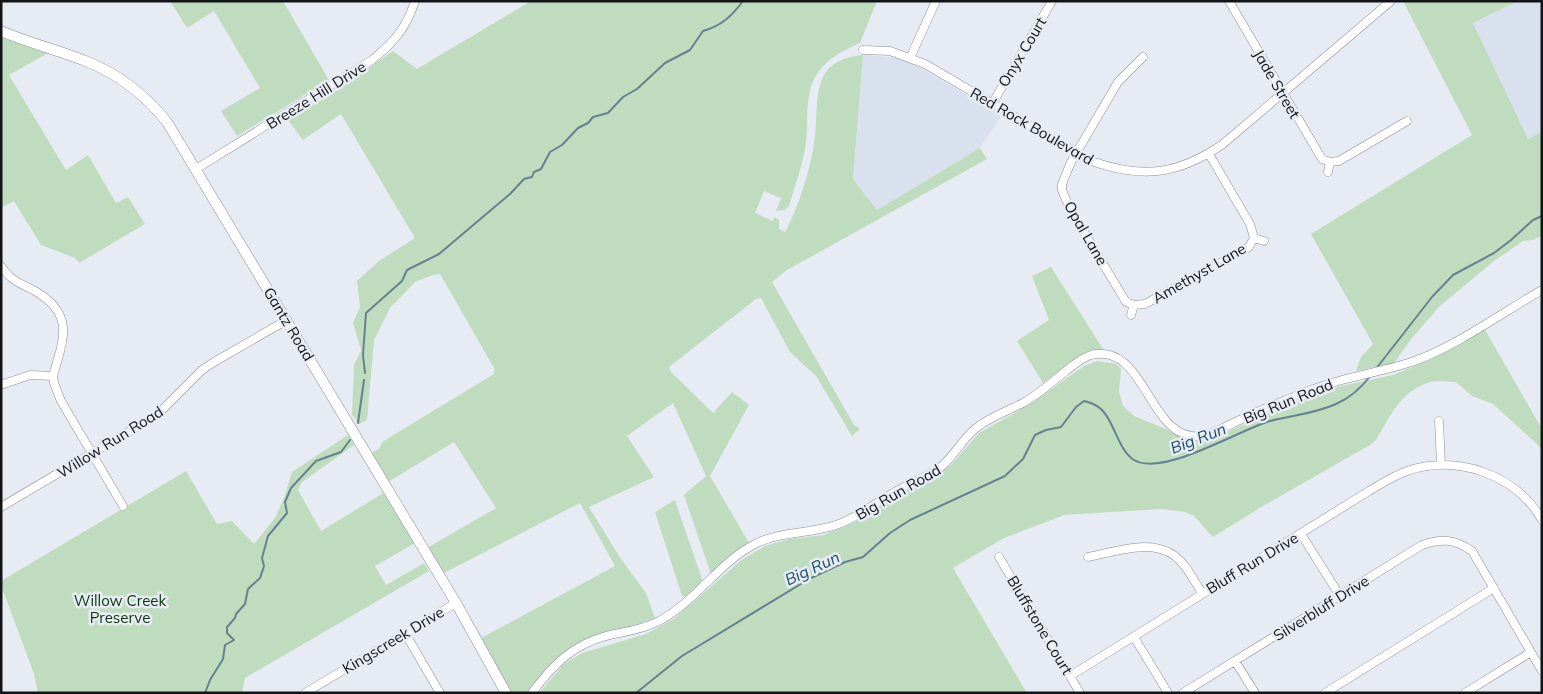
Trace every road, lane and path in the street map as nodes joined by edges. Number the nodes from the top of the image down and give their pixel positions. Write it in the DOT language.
graph roads {
  1 [pos="415,1"];
  2 [pos="936,1"];
  3 [pos="1052,1"];
  4 [pos="1228,1"];
  5 [pos="1391,1"];
  6 [pos="1,31"];
  7 [pos="863,50"];
  8 [pos="1143,56"];
  9 [pos="910,58"];
  10 [pos="1282,94"];
  11 [pos="992,104"];
  12 [pos="1407,121"];
  13 [pos="1076,154"];
  14 [pos="1208,154"];
  15 [pos="1330,162"];
  16 [pos="196,169"];
  17 [pos="1328,172"];
  18 [pos="1254,238"];
  19 [pos="1264,241"];
  20 [pos="1,266"];
  21 [pos="1542,290"];
  22 [pos="1134,305"];
  23 [pos="1131,316"];
  24 [pos="287,320"];
  25 [pos="53,376"];
  26 [pos="1,385"];
  27 [pos="1439,421"];
  28 [pos="92,453"];
  29 [pos="1441,465"];
  30 [pos="123,506"];
  31 [pos="1,507"];
  32 [pos="1542,520"];
  33 [pos="1301,534"];
  34 [pos="999,557"];
  35 [pos="1088,558"];
  36 [pos="1494,588"];
  37 [pos="1202,593"];
  38 [pos="1340,596"];
  39 [pos="456,603"];
  40 [pos="405,633"];
  41 [pos="1134,637"];
  42 [pos="1531,652"];
  43 [pos="1236,661"];
  44 [pos="1542,671"];
  45 [pos="1070,676"];
  46 [pos="305,693"];
  47 [pos="440,693"];
  48 [pos="506,693"];
  49 [pos="532,693"];
  50 [pos="1080,693"];
  51 [pos="1168,693"];
  52 [pos="1183,693"];
  53 [pos="1255,693"];
  54 [pos="1325,693"];
  55 [pos="1466,693"];
  1 -- 16 [label="street, Breeze Hill Drive"];
  2 -- 9 [label="street"];
  3 -- 11 [label="street, Onyx Court"];
  4 -- 10 [label="street, Jade Street"];
  5 -- 10 [label="street, Red Rock Boulevard"];
  6 -- 16 [label="main road, Gantz Road"];
  7 -- 9 [label="street, Red Rock Boulevard"];
  8 -- 13 [label="street, Opal Lane"];
  9 -- 11 [label="street, Red Rock Boulevard"];
  10 -- 14 [label="street, Red Rock Boulevard"];
  10 -- 15 [label="street, Jade Street"];
  11 -- 13 [label="street, Red Rock Boulevard"];
  12 -- 15 [label="street"];
  13 -- 14 [label="street, Red Rock Boulevard"];
  13 -- 22 [label="street, Opal Lane"];
  14 -- 18 [label="street, Amethyst Lane"];
  15 -- 17 [label="street"];
  16 -- 24 [label="main road, Gantz Road"];
  18 -- 19 [label="street"];
  18 -- 22 [label="street, Amethyst Lane"];
  20 -- 25 [label="street"];
  21 -- 49 [label="street, Big Run Road"];
  22 -- 23 [label="street"];
  24 -- 28 [label="street, Willow Run Road"];
  24 -- 39 [label="main road, Gantz Road"];
  25 -- 26 [label="street"];
  25 -- 28 [label="street"];
  27 -- 29 [label="street"];
  28 -- 30 [label="street"];
  28 -- 31 [label="street, Willow Run Road"];
  29 -- 32 [label="street, Bluff Run Drive"];
  29 -- 33 [label="street, Bluff Run Drive"];
  33 -- 37 [label="street, Bluff Run Drive"];
  33 -- 38 [label="street"];
  34 -- 45 [label="street, Bluffstone Court"];
  35 -- 37 [label="street"];
  36 -- 38 [label="street, Silverbluff Drive"];
  36 -- 42 [label="street"];
  36 -- 54 [label="street"];
  37 -- 41 [label="street, Bluff Run Drive"];
  38 -- 43 [label="street, Silverbluff Drive"];
  39 -- 40 [label="street, Kingscreek Drive"];
  39 -- 48 [label="main road, Gantz Road"];
  40 -- 46 [label="street, Kingscreek Drive"];
  40 -- 47 [label="street"];
  41 -- 45 [label="street, Bluff Run Drive"];
  41 -- 51 [label="street"];
  42 -- 44 [label="street"];
  42 -- 55 [label="street"];
  43 -- 52 [label="street, Silverbluff Drive"];
  43 -- 53 [label="street"];
  45 -- 50 [label="street, Bluffstone Court"];
}
